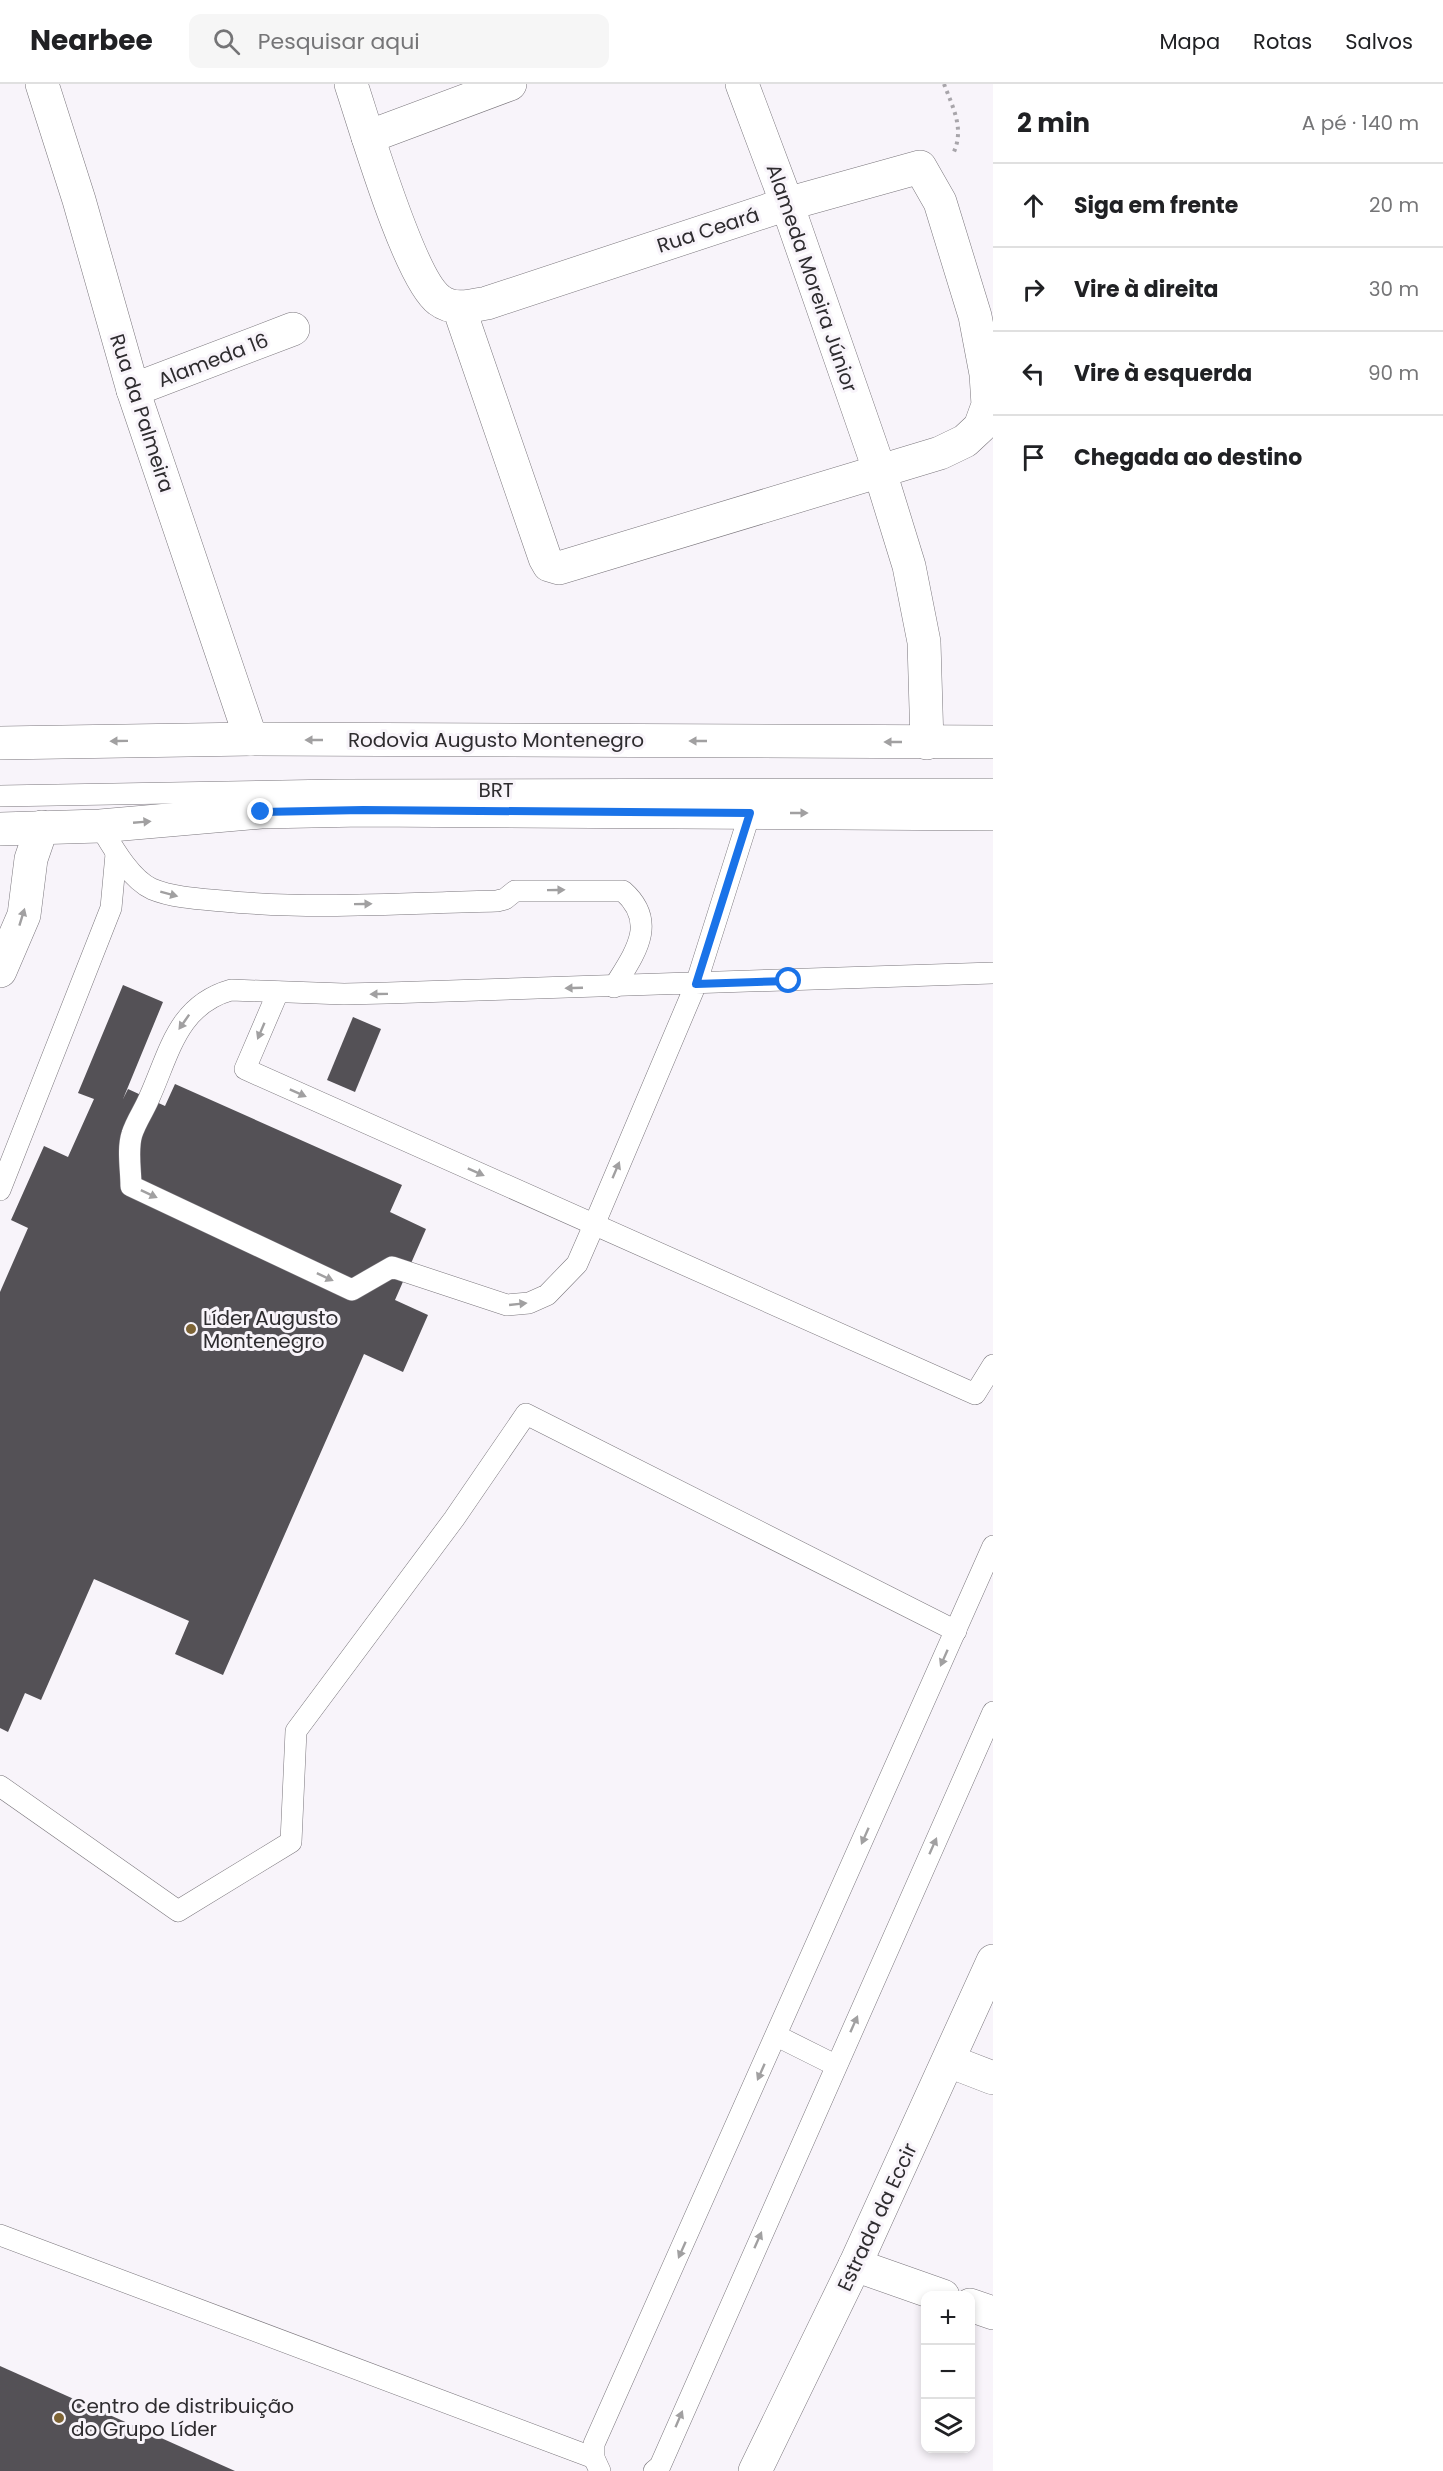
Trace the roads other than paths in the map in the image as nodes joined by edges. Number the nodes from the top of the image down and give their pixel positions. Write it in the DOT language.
graph roads {
  1 [pos="42,84"];
  2 [pos="351,84"];
  3 [pos="510,84"];
  4 [pos="742,84"];
  5 [pos="368,137"];
  6 [pos="788,204"];
  7 [pos="459,308"];
  8 [pos="293,329"];
  9 [pos="133,390"];
  10 [pos="880,472"];
  11 [pos="251,739"];
  12 [pos="993,742"];
  13 [pos="927,743"];
  14 [pos="0,744"];
  15 [pos="993,789"];
  16 [pos="0,796"];
  17 [pos="750,813"];
  18 [pos="993,814"];
  19 [pos="100,826"];
  20 [pos="42,827"];
  21 [pos="0,829"];
  22 [pos="116,855"];
  23 [pos="0,971"];
  24 [pos="993,973"];
  25 [pos="696,984"];
  26 [pos="614,987"];
  27 [pos="278,992"];
  28 [pos="0,1190"];
  29 [pos="594,1225"];
  30 [pos="993,1365"];
  31 [pos="993,1546"];
  32 [pos="985,1588"];
  33 [pos="956,1631"];
  34 [pos="993,1712"];
  35 [pos="0,1786"];
  36 [pos="993,1961"];
  37 [pos="777,2036"];
  38 [pos="949,2061"];
  39 [pos="835,2065"];
  40 [pos="993,2078"];
  41 [pos="0,2235"];
  42 [pos="855,2265"];
  43 [pos="931,2291"];
  44 [pos="975,2307"];
  45 [pos="993,2313"];
  46 [pos="597,2464"];
  47 [pos="654,2471"];
  48 [pos="755,2471"];
  1 -- 9 [label="street, Rua da Palmeira"];
  2 -- 5 [label="street"];
  3 -- 5 [label="street"];
  4 -- 6 [label="street, Alameda Moreira Júnior"];
  5 -- 7 [label="street"];
  6 -- 7 [label="street, Rua Ceará"];
  6 -- 10 [label="street, Alameda Moreira Júnior"];
  6 -- 10 [label="street, Rua Ceará"];
  7 -- 10 [label="street"];
  8 -- 9 [label="street, Alameda 16"];
  9 -- 11 [label="street, Rua da Palmeira"];
  10 -- 13 [label="street, Alameda Moreira Júnior"];
  13 -- 11 [label="street, Rodovia Augusto Montenegro, one-way"];
  11 -- 14 [label="street, Rodovia Augusto Montenegro, one-way"];
  12 -- 13 [label="street, Rodovia Augusto Montenegro"];
  15 -- 16 [label="lane, BRT"];
  17 -- 18 [label="street, one-way"];
  19 -- 17 [label="street, one-way"];
  17 -- 25 [label="lane"];
  19 -- 20 [label="street"];
  19 -- 22 [label="lane"];
  20 -- 21 [label="street"];
  23 -- 20 [label="street, one-way"];
  22 -- 26 [label="lane, one-way"];
  22 -- 28 [label="lane"];
  24 -- 25 [label="lane"];
  25 -- 26 [label="lane"];
  29 -- 25 [label="lane, one-way"];
  26 -- 27 [label="lane, one-way"];
  27 -- 29 [label="lane, one-way"];
  27 -- 29 [label="lane, one-way"];
  29 -- 30 [label="lane"];
  31 -- 32 [label="lane"];
  32 -- 33 [label="lane"];
  33 -- 35 [label="lane"];
  33 -- 37 [label="lane, one-way"];
  39 -- 34 [label="lane, one-way"];
  36 -- 38 [label="street, Estrada da Eccir"];
  37 -- 39 [label="lane"];
  37 -- 46 [label="lane, one-way"];
  38 -- 40 [label="street"];
  38 -- 42 [label="street, Estrada da Eccir"];
  47 -- 39 [label="lane, one-way"];
  41 -- 46 [label="lane"];
  42 -- 43 [label="street"];
  42 -- 48 [label="street, Estrada da Eccir"];
  44 -- 45 [label="street"];
}
